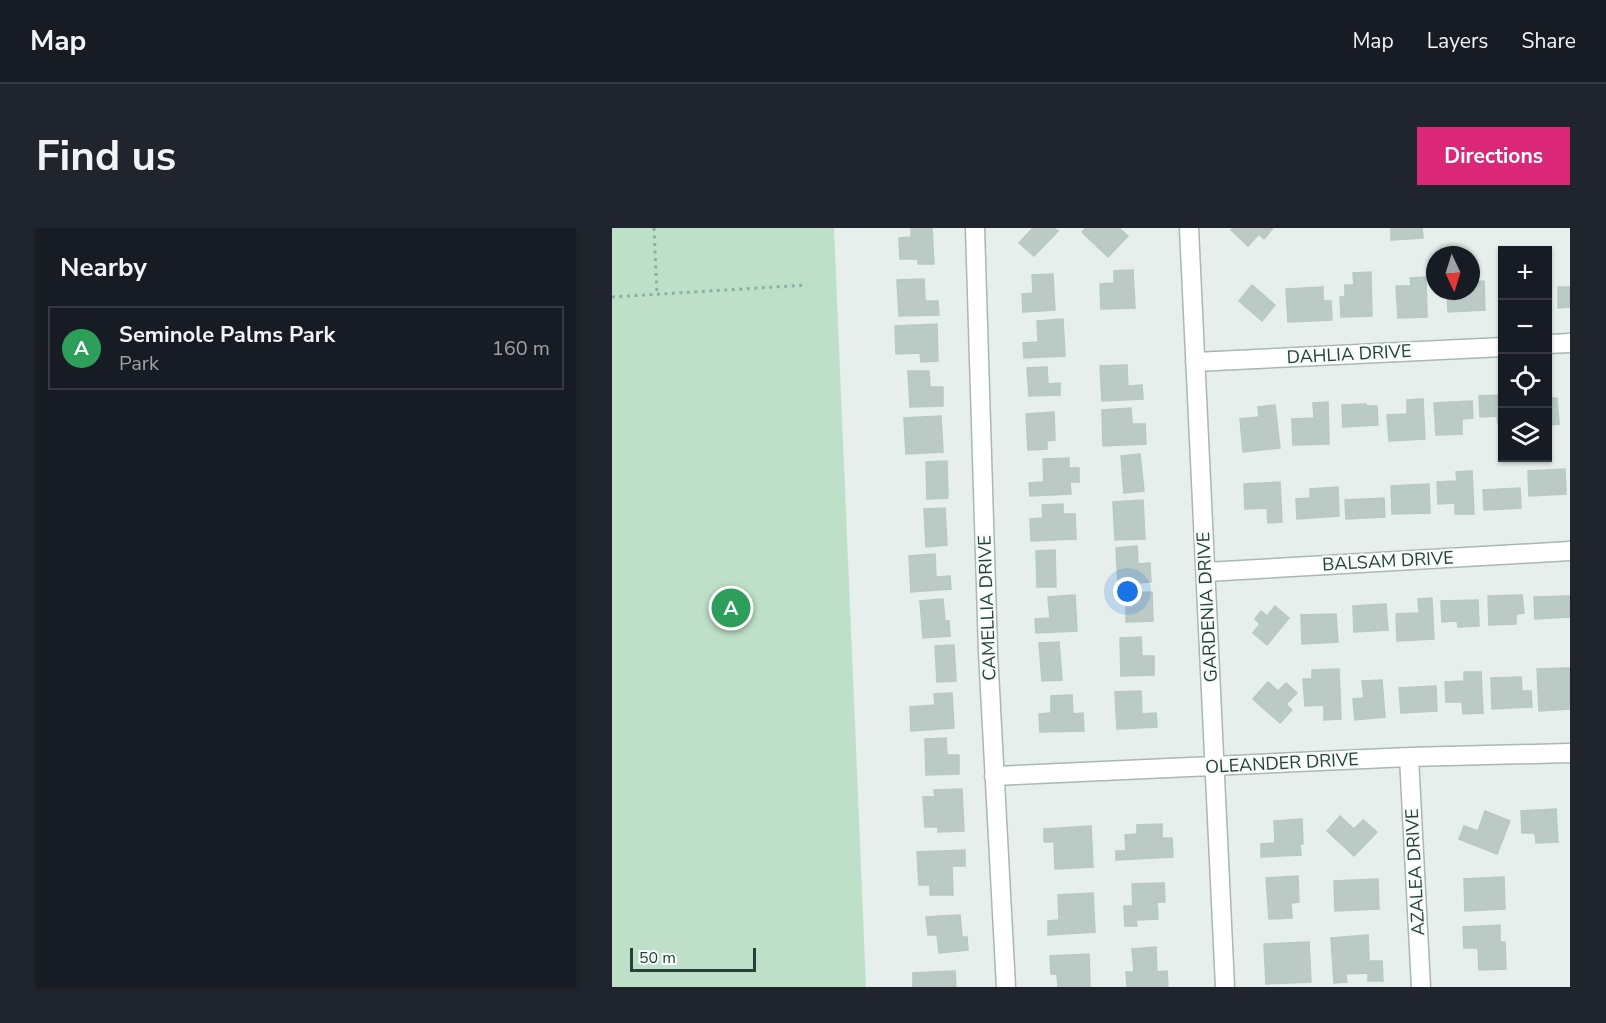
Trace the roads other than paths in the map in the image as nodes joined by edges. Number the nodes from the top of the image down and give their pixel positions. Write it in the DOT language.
graph roads {
  1 [pos="975,228"];
  2 [pos="1189,228"];
  3 [pos="1570,343"];
  4 [pos="1552,344"];
  5 [pos="1498,347"];
  6 [pos="1196,362"];
  7 [pos="1570,551"];
  8 [pos="1206,572"];
  9 [pos="1570,753"];
  10 [pos="1409,758"];
  11 [pos="1215,766"];
  12 [pos="994,776"];
  13 [pos="1006,987"];
  14 [pos="1225,987"];
  15 [pos="1421,987"];
  1 -- 12 [label="street, CAMELLIA DRIVE"];
  2 -- 6 [label="street, GARDENIA DRIVE"];
  3 -- 4 [label="street"];
  5 -- 6 [label="street, DAHLIA DRIVE"];
  6 -- 8 [label="street, GARDENIA DRIVE"];
  7 -- 8 [label="street, BALSAM DRIVE"];
  8 -- 11 [label="street, GARDENIA DRIVE"];
  9 -- 10 [label="street, OLEANDER DRIVE"];
  10 -- 11 [label="street, OLEANDER DRIVE"];
  10 -- 15 [label="street, AZALEA DRIVE"];
  11 -- 12 [label="street, OLEANDER DRIVE"];
  11 -- 14 [label="street, GARDENIA DRIVE"];
  12 -- 13 [label="street, CAMELLIA DRIVE"];
}
